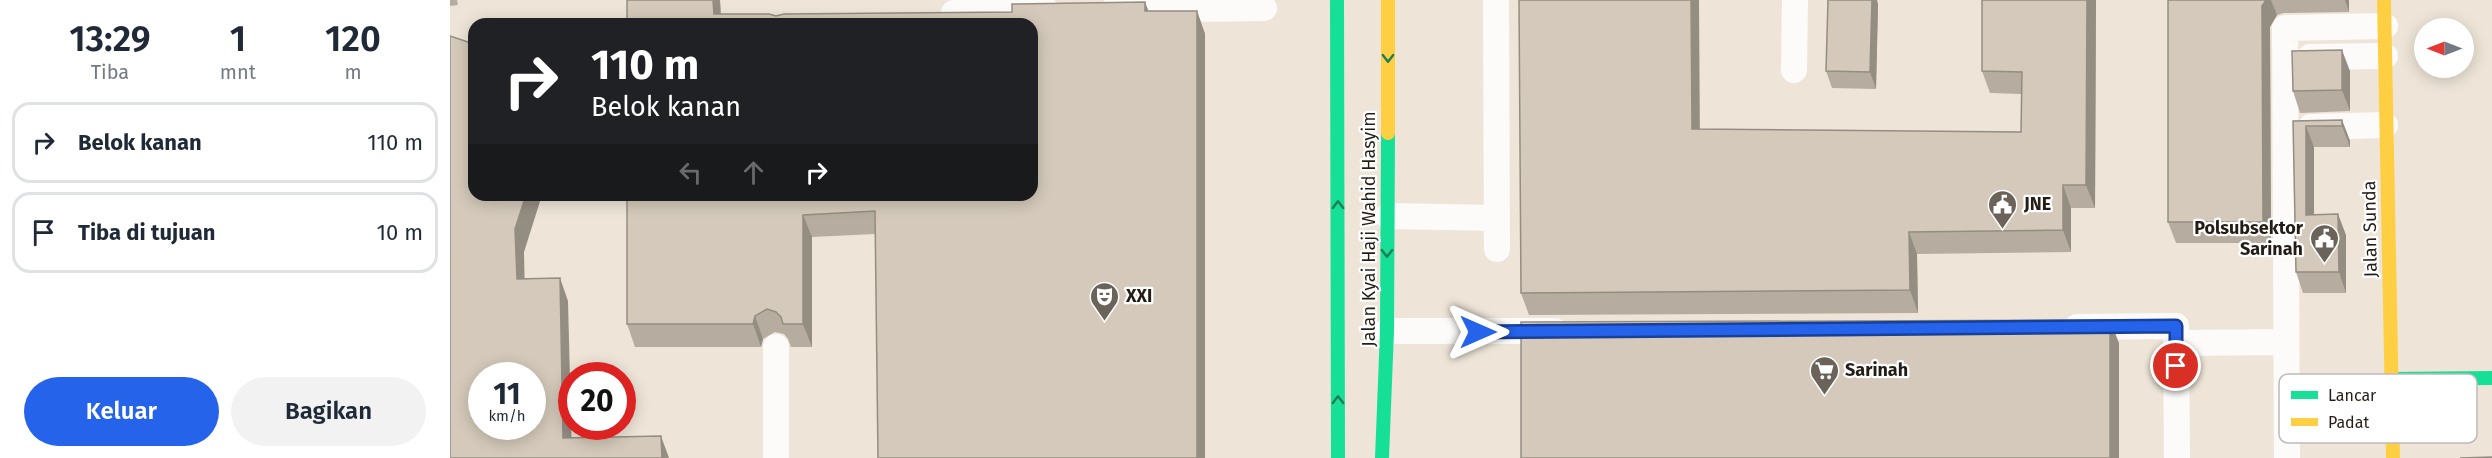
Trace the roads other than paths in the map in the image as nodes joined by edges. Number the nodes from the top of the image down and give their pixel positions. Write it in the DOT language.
graph roads {
  1 [pos="1337,0"];
  2 [pos="1388,0"];
  3 [pos="1496,0"];
  4 [pos="1795,0"];
  5 [pos="2384,0"];
  6 [pos="1264,8"];
  7 [pos="929,13"];
  8 [pos="2385,26"];
  9 [pos="2385,56"];
  10 [pos="2285,57"];
  11 [pos="1794,70"];
  12 [pos="2385,118"];
  13 [pos="2285,121"];
  14 [pos="1388,216"];
  15 [pos="1497,218"];
  16 [pos="1497,249"];
  17 [pos="2058,327"];
  18 [pos="1387,331"];
  19 [pos="1575,331"];
  20 [pos="2286,342"];
  21 [pos="2176,344"];
  22 [pos="776,347"];
  23 [pos="2286,374"];
  24 [pos="2391,374"];
  25 [pos="2477,378"];
  26 [pos="2492,378"];
  27 [pos="2287,443"];
  28 [pos="2393,443"];
  29 [pos="776,458"];
  30 [pos="1338,458"];
  31 [pos="1382,458"];
  32 [pos="2177,458"];
  33 [pos="2287,458"];
  34 [pos="2393,458"];
  30 -- 1 [label="main road, Jalan Kyai Haji Wahid Hasyim, one-way"];
  2 -- 14 [label="main road, Jalan Kyai Haji Wahid Hasyim, one-way"];
  3 -- 15 [label="lane"];
  4 -- 11 [label="lane"];
  5 -- 8 [label="main road, Jalan Sunda"];
  6 -- 7 [label="lane"];
  8 -- 9 [label="main road, Jalan Sunda"];
  8 -- 10 [label="lane"];
  9 -- 10 [label="lane"];
  9 -- 12 [label="main road, Jalan Sunda"];
  10 -- 13 [label="lane"];
  12 -- 13 [label="lane"];
  12 -- 24 [label="main road, Jalan Sunda"];
  13 -- 20 [label="lane"];
  14 -- 15 [label="lane"];
  14 -- 18 [label="main road, Jalan Kyai Haji Wahid Hasyim, one-way"];
  15 -- 16 [label="lane"];
  17 -- 21 [label="lane"];
  18 -- 19 [label="lane"];
  18 -- 31 [label="main road, Jalan Kyai Haji Wahid Hasyim"];
  20 -- 21 [label="lane"];
  20 -- 23 [label="lane"];
  21 -- 32 [label="lane"];
  22 -- 29 [label="lane"];
  25 -- 26 [label="main road"];
  27 -- 33 [label="lane"];
  28 -- 34 [label="main road, Jalan Sunda"];
}
